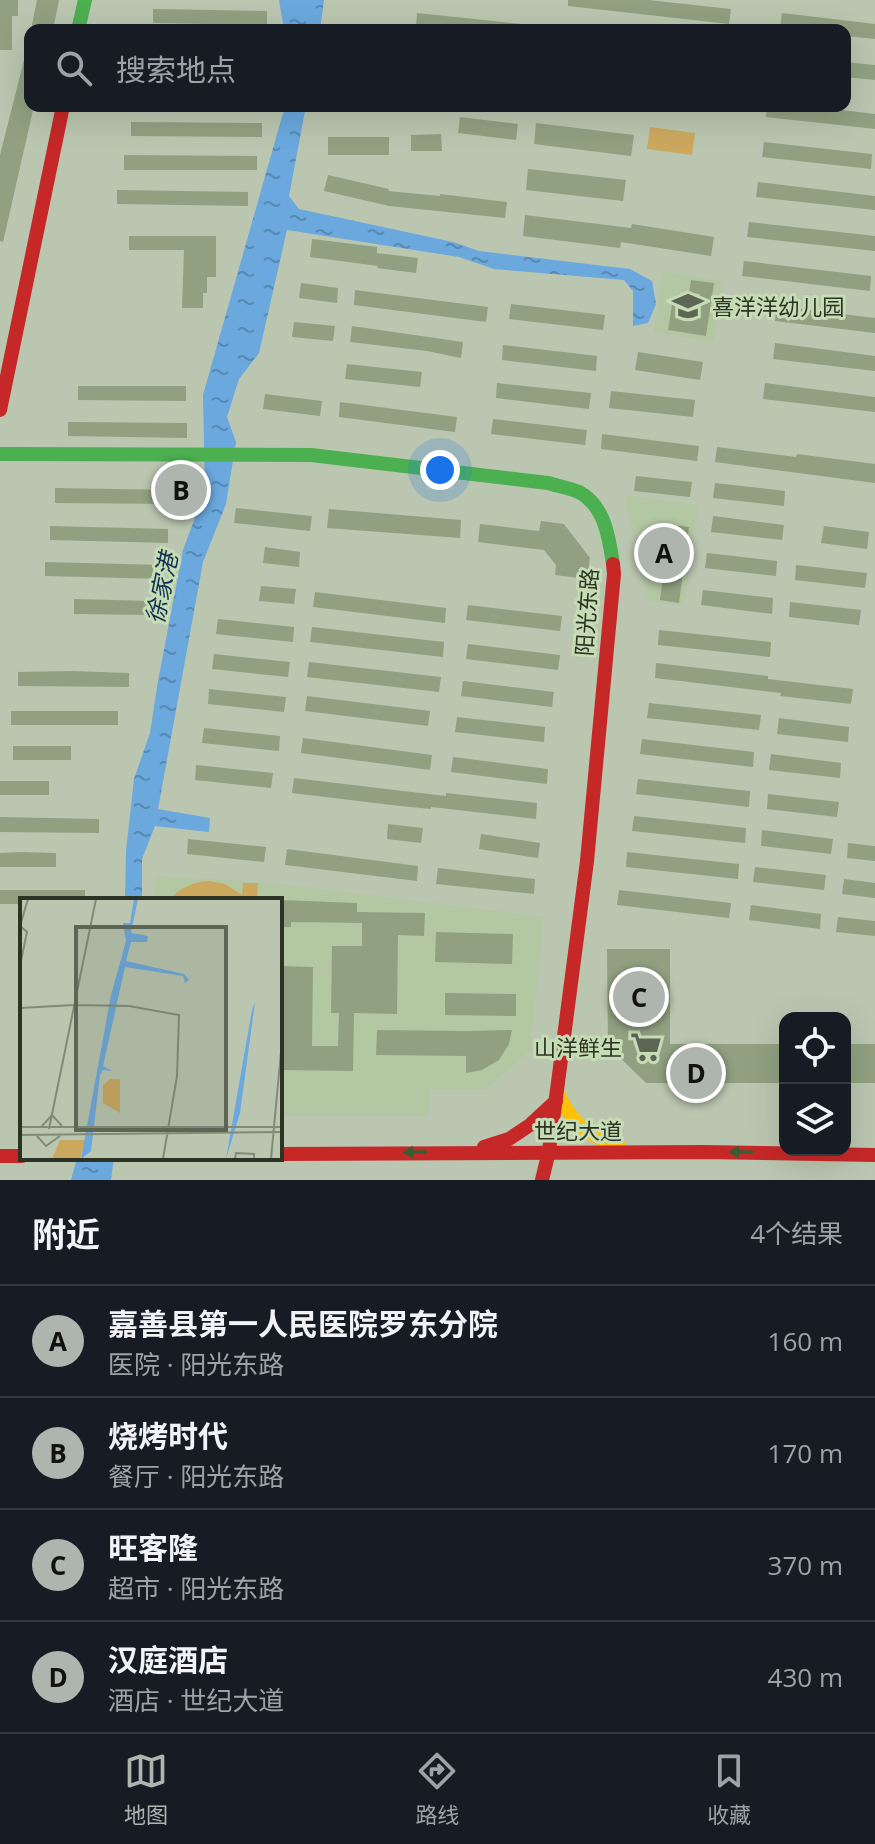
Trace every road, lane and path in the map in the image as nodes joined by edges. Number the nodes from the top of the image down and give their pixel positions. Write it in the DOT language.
graph roads {
  1 [pos="85,0"];
  2 [pos="79,24"];
  3 [pos="62,112"];
  4 [pos="0,410"];
  5 [pos="0,454"];
  6 [pos="556,1096"];
  7 [pos="549,1151"];
  8 [pos="467,1152"];
  9 [pos="703,1152"];
  10 [pos="282,1154"];
  11 [pos="875,1155"];
  12 [pos="542,1180"];
  1 -- 2 [label="street"];
  3 -- 4 [label="street"];
  5 -- 6 [label="street, 阳光东路"];
  6 -- 7 [label="street, 阳光东路"];
  6 -- 8 [label="street"];
  6 -- 9 [label="street"];
  7 -- 8 [label="street, 世纪大道"];
  7 -- 9 [label="street, 世纪大道"];
  7 -- 12 [label="street, 阳光东路"];
  8 -- 10 [label="street, 世纪大道, one-way"];
  11 -- 9 [label="street, 世纪大道, one-way"];
}
